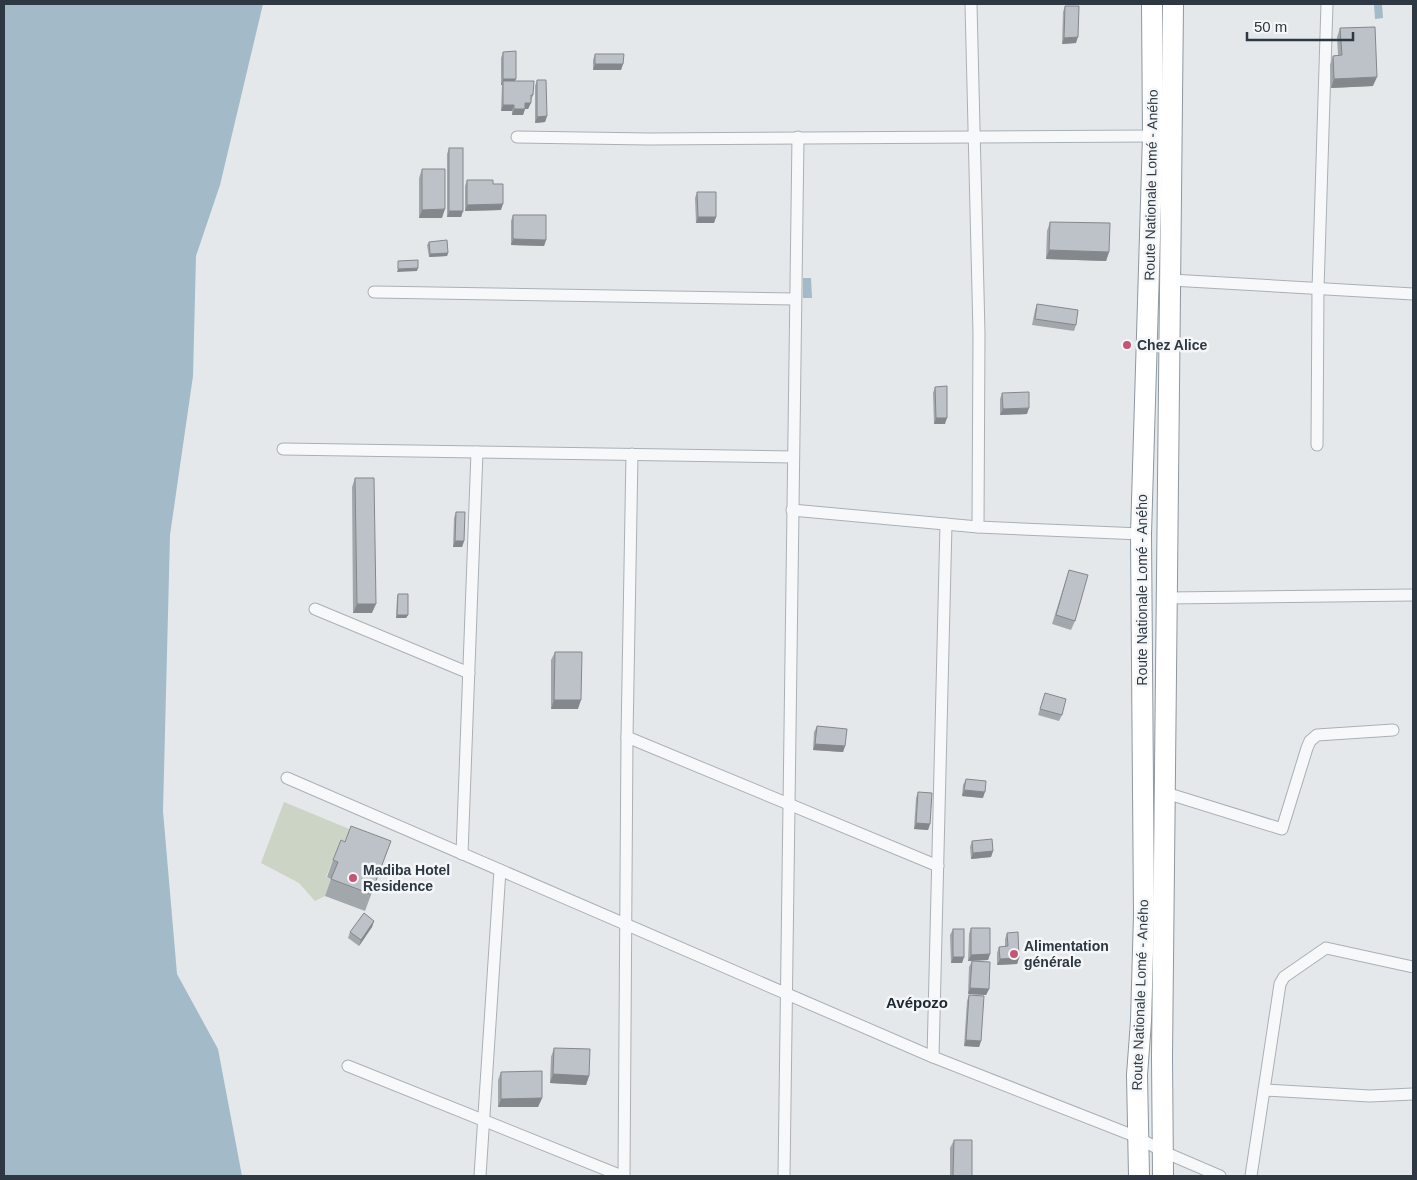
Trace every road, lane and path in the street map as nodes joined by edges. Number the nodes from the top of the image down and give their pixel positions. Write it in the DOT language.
graph roads {
  1 [pos="971,4"];
  2 [pos="1152,4"];
  3 [pos="1173,4"];
  4 [pos="1327,4"];
  5 [pos="975,136"];
  6 [pos="1154,136"];
  7 [pos="516,137"];
  8 [pos="798,137"];
  9 [pos="1171,280"];
  10 [pos="1318,289"];
  11 [pos="374,292"];
  12 [pos="1413,294"];
  13 [pos="794,299"];
  14 [pos="1317,445"];
  15 [pos="283,449"];
  16 [pos="478,452"];
  17 [pos="632,454"];
  18 [pos="792,457"];
  19 [pos="792,510"];
  20 [pos="946,524"];
  21 [pos="978,527"];
  22 [pos="1141,534"];
  23 [pos="1413,594"];
  24 [pos="1168,598"];
  25 [pos="316,609"];
  26 [pos="469,673"];
  27 [pos="1393,730"];
  28 [pos="627,736"];
  29 [pos="287,778"];
  30 [pos="1166,794"];
  31 [pos="787,802"];
  32 [pos="462,854"];
  33 [pos="938,866"];
  34 [pos="500,870"];
  35 [pos="627,924"];
  36 [pos="1413,968"];
  37 [pos="787,993"];
  38 [pos="933,1057"];
  39 [pos="348,1066"];
  40 [pos="1264,1090"];
  41 [pos="1413,1094"];
  42 [pos="484,1122"];
  43 [pos="1138,1137"];
  44 [pos="1164,1152"];
  45 [pos="480,1176"];
  46 [pos="623,1176"];
  47 [pos="786,1176"];
  48 [pos="1139,1176"];
  49 [pos="1163,1176"];
  50 [pos="1220,1176"];
  51 [pos="1251,1176"];
  1 -- 5 [label="street"];
  2 -- 6 [label="highway, Route Nationale Lomé - Aného"];
  3 -- 9 [label="highway, Route Nationale Lomé - Aného"];
  4 -- 10 [label="street"];
  5 -- 6 [label="street"];
  5 -- 8 [label="street"];
  5 -- 21 [label="street"];
  6 -- 22 [label="highway, Route Nationale Lomé - Aného"];
  7 -- 8 [label="street"];
  8 -- 13 [label="street"];
  9 -- 10 [label="street"];
  9 -- 24 [label="highway, Route Nationale Lomé - Aného"];
  10 -- 12 [label="street"];
  10 -- 14 [label="street"];
  11 -- 13 [label="street"];
  13 -- 18 [label="street"];
  15 -- 16 [label="street"];
  16 -- 17 [label="street"];
  16 -- 26 [label="street"];
  17 -- 18 [label="street"];
  17 -- 28 [label="street"];
  18 -- 19 [label="street"];
  19 -- 20 [label="street"];
  19 -- 31 [label="street"];
  20 -- 21 [label="street"];
  20 -- 33 [label="street"];
  21 -- 22 [label="street"];
  22 -- 43 [label="highway, Route Nationale Lomé - Aného"];
  23 -- 24 [label="street"];
  24 -- 30 [label="highway, Route Nationale Lomé - Aného"];
  25 -- 26 [label="street"];
  26 -- 32 [label="street"];
  27 -- 30 [label="street"];
  28 -- 31 [label="street"];
  28 -- 35 [label="street"];
  29 -- 32 [label="street"];
  30 -- 44 [label="highway, Route Nationale Lomé - Aného"];
  31 -- 33 [label="street"];
  31 -- 37 [label="street"];
  32 -- 34 [label="street"];
  33 -- 38 [label="street"];
  34 -- 35 [label="street"];
  34 -- 42 [label="street"];
  35 -- 37 [label="street"];
  35 -- 46 [label="street"];
  36 -- 40 [label="street"];
  37 -- 38 [label="street"];
  37 -- 47 [label="street"];
  38 -- 43 [label="street"];
  39 -- 42 [label="street"];
  40 -- 41 [label="street"];
  40 -- 51 [label="street"];
  42 -- 45 [label="street"];
  42 -- 46 [label="street"];
  43 -- 44 [label="street"];
  43 -- 48 [label="highway, Route Nationale Lomé - Aného"];
  44 -- 49 [label="highway, Route Nationale Lomé - Aného"];
  44 -- 50 [label="street"];
}
